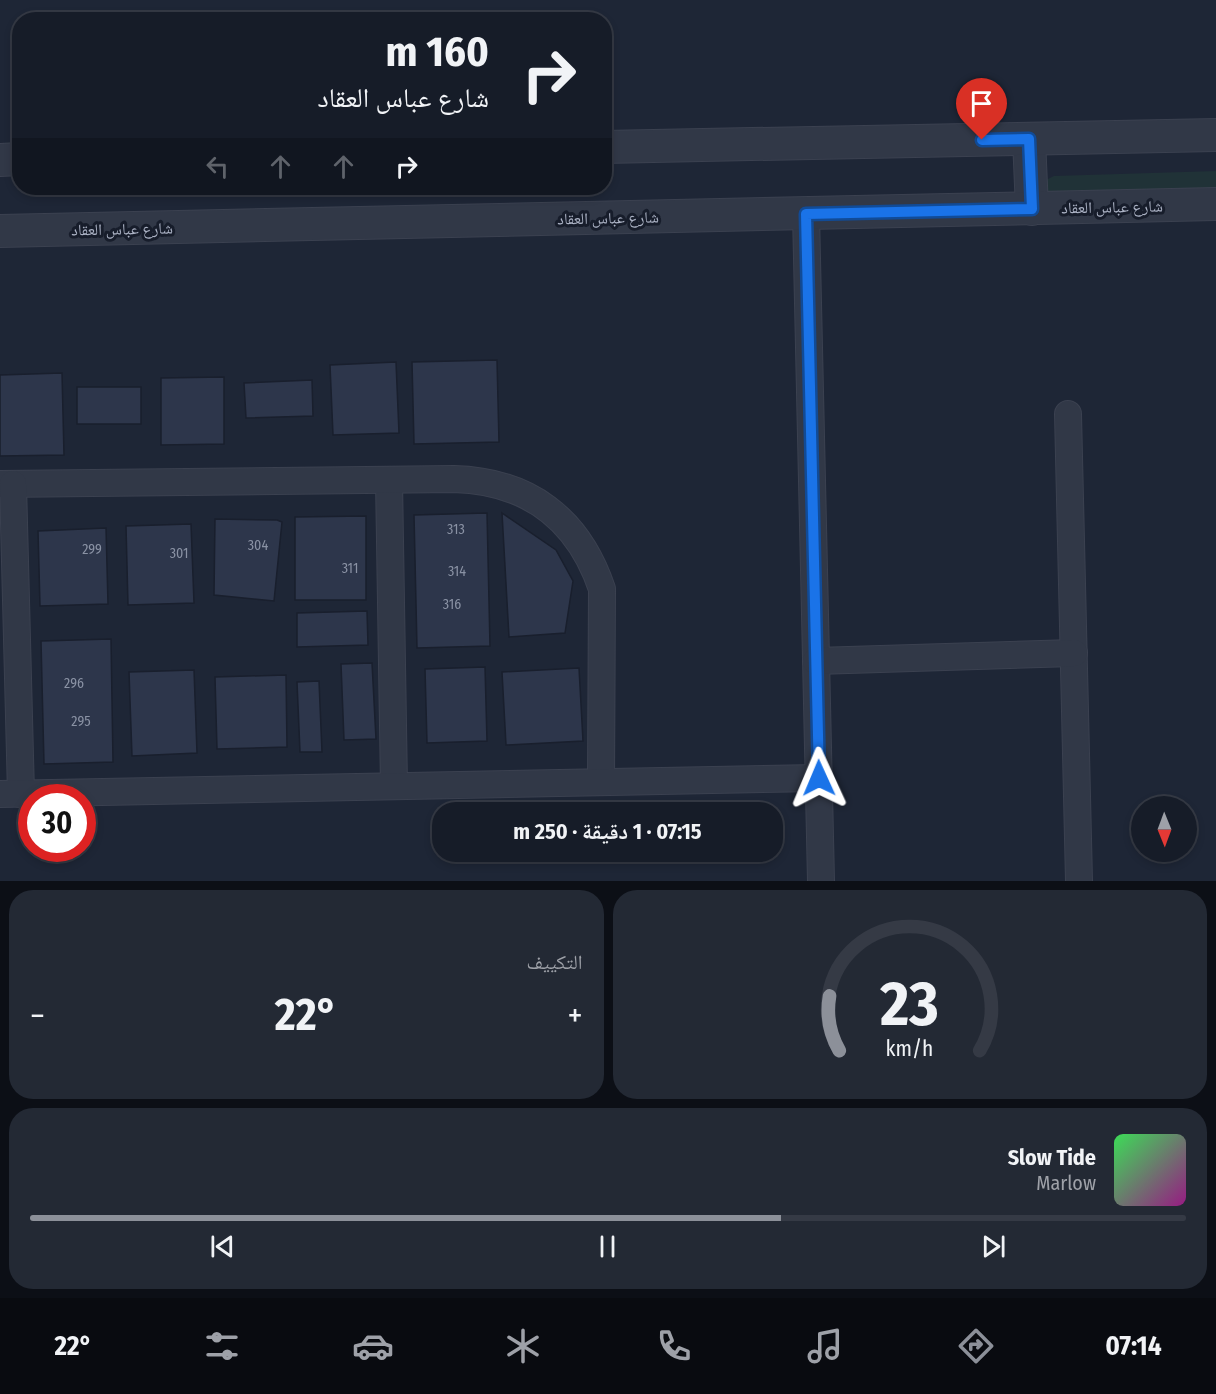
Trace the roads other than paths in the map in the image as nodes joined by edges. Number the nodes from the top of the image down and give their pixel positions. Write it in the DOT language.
graph roads {
  1 [pos="1216,135"];
  2 [pos="1029,139"];
  3 [pos="612,147"];
  4 [pos="1216,204"];
  5 [pos="1032,209"];
  6 [pos="806,214"];
  7 [pos="0,231"];
  8 [pos="1068,414"];
  9 [pos="389,480"];
  10 [pos="7,484"];
  11 [pos="1074,653"];
  12 [pos="816,661"];
  13 [pos="819,778"];
  14 [pos="601,782"];
  15 [pos="394,786"];
  16 [pos="11,794"];
  17 [pos="821,881"];
  18 [pos="1079,881"];
  1 -- 2 [label="street"];
  2 -- 3 [label="street"];
  2 -- 5 [label="street"];
  4 -- 5 [label="street, شارع عباس العقاد"];
  5 -- 6 [label="street, شارع عباس العقاد"];
  6 -- 7 [label="street, شارع عباس العقاد"];
  6 -- 12 [label="street"];
  8 -- 11 [label="street"];
  9 -- 10 [label="street"];
  9 -- 14 [label="street"];
  9 -- 15 [label="street"];
  10 -- 16 [label="street"];
  11 -- 12 [label="street"];
  11 -- 18 [label="street"];
  12 -- 13 [label="street"];
  13 -- 14 [label="street"];
  13 -- 17 [label="street"];
  14 -- 15 [label="street"];
  15 -- 16 [label="street"];
}
